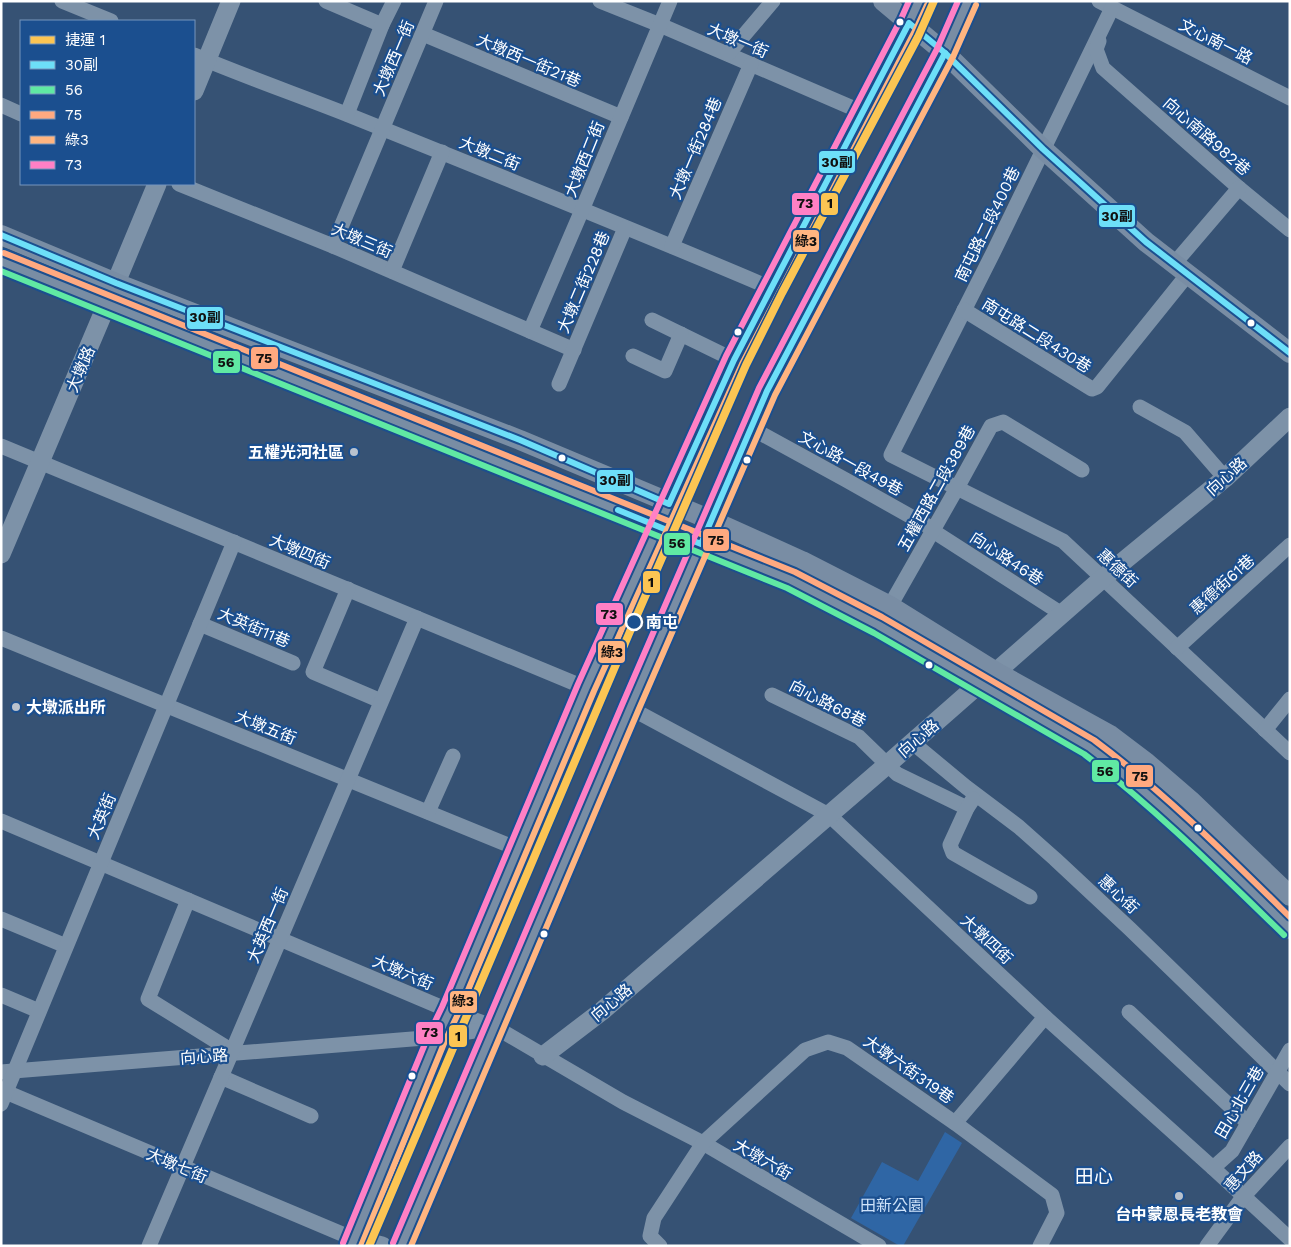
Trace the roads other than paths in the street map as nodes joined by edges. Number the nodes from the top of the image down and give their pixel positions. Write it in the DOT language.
graph roads {
  1 [pos="62,1"];
  2 [pos="231,1"];
  3 [pos="326,1"];
  4 [pos="394,1"];
  5 [pos="436,1"];
  6 [pos="600,1"];
  7 [pos="670,1"];
  8 [pos="773,1"];
  9 [pos="883,1"];
  10 [pos="919,1"];
  11 [pos="968,1"];
  12 [pos="1109,3"];
  13 [pos="109,20"];
  14 [pos="909,24"];
  15 [pos="382,25"];
  16 [pos="660,25"];
  17 [pos="423,34"];
  18 [pos="945,53"];
  19 [pos="728,54"];
  20 [pos="200,58"];
  21 [pos="751,64"];
  22 [pos="195,86"];
  23 [pos="1290,98"];
  24 [pos="1,105"];
  25 [pos="862,112"];
  26 [pos="20,114"];
  27 [pos="347,114"];
  28 [pos="621,117"];
  29 [pos="382,129"];
  30 [pos="1044,149"];
  31 [pos="442,152"];
  32 [pos="157,185"];
  33 [pos="181,185"];
  34 [pos="1239,188"];
  35 [pos="582,210"];
  36 [pos="625,228"];
  37 [pos="1290,230"];
  38 [pos="1,235"];
  39 [pos="332,246"];
  40 [pos="672,246"];
  41 [pos="1,260"];
  42 [pos="1181,269"];
  43 [pos="392,271"];
  44 [pos="116,283"];
  45 [pos="771,288"];
  46 [pos="107,304"];
  47 [pos="964,310"];
  48 [pos="652,320"];
  49 [pos="530,331"];
  50 [pos="681,334"];
  51 [pos="574,350"];
  52 [pos="1290,353"];
  53 [pos="633,356"];
  54 [pos="734,360"];
  55 [pos="559,384"];
  56 [pos="1140,407"];
  57 [pos="1290,417"];
  58 [pos="751,428"];
  59 [pos="1,446"];
  60 [pos="891,454"];
  61 [pos="40,462"];
  62 [pos="1082,470"];
  63 [pos="1225,478"];
  64 [pos="958,488"];
  65 [pos="669,504"];
  66 [pos="711,520"];
  67 [pos="659,526"];
  68 [pos="933,530"];
  69 [pos="234,542"];
  70 [pos="701,544"];
  71 [pos="1290,546"];
  72 [pos="2,548"];
  73 [pos="1103,578"];
  74 [pos="348,589"];
  75 [pos="890,606"];
  76 [pos="1062,614"];
  77 [pos="417,618"];
  78 [pos="200,624"];
  79 [pos="1,638"];
  80 [pos="1177,648"];
  81 [pos="293,663"];
  82 [pos="996,672"];
  83 [pos="979,684"];
  84 [pos="586,688"];
  85 [pos="772,695"];
  86 [pos="1290,699"];
  87 [pos="381,701"];
  88 [pos="166,706"];
  89 [pos="630,708"];
  90 [pos="1265,730"];
  91 [pos="913,742"];
  92 [pos="1290,753"];
  93 [pos="453,756"];
  94 [pos="888,764"];
  95 [pos="348,780"];
  96 [pos="976,794"];
  97 [pos="967,808"];
  98 [pos="428,812"];
  99 [pos="829,815"];
  100 [pos="1,821"];
  101 [pos="518,849"];
  102 [pos="100,863"];
  103 [pos="1290,896"];
  104 [pos="1030,897"];
  105 [pos="188,900"];
  106 [pos="1,919"];
  107 [pos="1290,929"];
  108 [pos="280,939"];
  109 [pos="66,946"];
  110 [pos="1,995"];
  111 [pos="39,1011"];
  112 [pos="450,1011"];
  113 [pos="1128,1012"];
  114 [pos="1045,1017"];
  115 [pos="495,1028"];
  116 [pos="438,1037"];
  117 [pos="1290,1050"];
  118 [pos="231,1052"];
  119 [pos="543,1056"];
  120 [pos="8,1071"];
  121 [pos="1277,1072"];
  122 [pos="221,1077"];
  123 [pos="1290,1084"];
  124 [pos="3,1096"];
  125 [pos="311,1116"];
  126 [pos="955,1123"];
  127 [pos="1248,1123"];
  128 [pos="703,1143"];
  129 [pos="1290,1146"];
  130 [pos="183,1167"];
  131 [pos="1213,1168"];
  132 [pos="1243,1197"];
  133 [pos="1290,1239"];
  134 [pos="858,1240"];
  135 [pos="357,1244"];
  136 [pos="149,1246"];
  137 [pos="382,1246"];
  138 [pos="401,1246"];
  139 [pos="660,1246"];
  140 [pos="879,1246"];
  141 [pos="1040,1246"];
  142 [pos="1207,1246"];
  1 -- 13 [label="street"];
  2 -- 20 [label="street"];
  3 -- 15 [label="street"];
  4 -- 15 [label="street"];
  5 -- 17 [label="street, 大墩西一街"];
  6 -- 16 [label="street, 大墩一街"];
  7 -- 16 [label="street, 大墩西二街"];
  8 -- 19 [label="street"];
  9 -- 14 [label="main road"];
  10 -- 14 [label="main road"];
  11 -- 18 [label="main road"];
  12 -- 23 [label="street, 文心南一路"];
  12 -- 30 [label="street, 南屯路二段400巷"];
  12 -- 34 [label="street, 向心南路982巷"];
  14 -- 18 [label="main road"];
  14 -- 25 [label="main road"];
  15 -- 27 [label="street"];
  16 -- 19 [label="street, 大墩一街"];
  16 -- 28 [label="street, 大墩西二街"];
  17 -- 28 [label="street, 大墩西一街21巷"];
  17 -- 29 [label="street, 大墩西一街"];
  18 -- 30 [label="main road"];
  18 -- 58 [label="main road"];
  19 -- 21 [label="street, 大墩一街"];
  20 -- 22 [label="street"];
  20 -- 27 [label="street, 大墩二街"];
  21 -- 25 [label="street, 大墩一街"];
  21 -- 40 [label="street, 大墩一街284巷"];
  24 -- 26 [label="street"];
  25 -- 45 [label="main road"];
  27 -- 29 [label="street, 大墩二街"];
  28 -- 35 [label="street, 大墩西二街"];
  29 -- 31 [label="street, 大墩二街"];
  29 -- 39 [label="street, 大墩西一街"];
  30 -- 42 [label="main road"];
  30 -- 47 [label="street, 南屯路二段400巷"];
  31 -- 35 [label="street, 大墩二街"];
  31 -- 43 [label="street"];
  32 -- 44 [label="street, 大墩路"];
  33 -- 39 [label="street, 大墩三街"];
  34 -- 37 [label="street, 向心南路982巷"];
  34 -- 42 [label="street"];
  35 -- 36 [label="street, 大墩二街"];
  35 -- 49 [label="street, 大墩西二街"];
  36 -- 40 [label="street, 大墩二街"];
  36 -- 51 [label="street, 大墩二街228巷"];
  38 -- 44 [label="main road"];
  39 -- 43 [label="street, 大墩三街"];
  40 -- 45 [label="street, 大墩二街"];
  41 -- 46 [label="main road"];
  42 -- 47 [label="street, 南屯路二段430巷"];
  42 -- 52 [label="main road"];
  43 -- 49 [label="street, 大墩三街"];
  44 -- 46 [label="street, 大墩路"];
  44 -- 65 [label="main road"];
  45 -- 54 [label="main road"];
  46 -- 61 [label="street, 大墩路"];
  46 -- 67 [label="main road"];
  47 -- 60 [label="street, 南屯路二段400巷"];
  48 -- 50 [label="street"];
  49 -- 51 [label="street, 大墩二街228巷"];
  50 -- 53 [label="street"];
  50 -- 54 [label="street"];
  51 -- 55 [label="street, 大墩二街228巷"];
  54 -- 65 [label="main road"];
  56 -- 63 [label="street"];
  57 -- 63 [label="street, 向心路"];
  58 -- 66 [label="main road"];
  58 -- 68 [label="street, 文心路一段49巷"];
  59 -- 61 [label="street, 大墩四街"];
  60 -- 64 [label="street, 惠德街"];
  61 -- 69 [label="street, 大墩四街"];
  61 -- 72 [label="street, 大墩路"];
  62 -- 64 [label="street, 五權西路二段389巷"];
  63 -- 73 [label="street, 向心路"];
  64 -- 68 [label="street, 五權西路二段389巷"];
  64 -- 73 [label="street, 惠德街"];
  65 -- 66 [label="main road"];
  65 -- 67 [label="main road"];
  66 -- 70 [label="main road"];
  66 -- 75 [label="main road"];
  67 -- 70 [label="main road"];
  67 -- 84 [label="main road"];
  68 -- 75 [label="street, 五權西路二段389巷"];
  68 -- 76 [label="street, 向心路46巷"];
  69 -- 74 [label="street, 大墩四街"];
  69 -- 78 [label="street, 大英街"];
  70 -- 83 [label="main road"];
  70 -- 89 [label="main road"];
  71 -- 80 [label="street, 惠德街61巷"];
  73 -- 76 [label="street, 向心路"];
  73 -- 80 [label="street, 惠德街"];
  74 -- 77 [label="street, 大墩四街"];
  74 -- 87 [label="street"];
  75 -- 82 [label="main road"];
  76 -- 82 [label="street, 向心路"];
  77 -- 84 [label="street, 大墩四街"];
  77 -- 87 [label="street, 大英西一街"];
  78 -- 81 [label="street, 大英街11巷"];
  78 -- 88 [label="street, 大英街"];
  79 -- 88 [label="street, 大墩五街"];
  80 -- 90 [label="street, 惠德街"];
  82 -- 83 [label="street, 向心路"];
  82 -- 103 [label="main road"];
  83 -- 91 [label="street, 向心路"];
  83 -- 107 [label="main road"];
  84 -- 101 [label="main road"];
  85 -- 94 [label="street, 向心路68巷"];
  86 -- 90 [label="street"];
  87 -- 95 [label="street, 大英西一街"];
  88 -- 95 [label="street, 大墩五街"];
  88 -- 102 [label="street, 大英街"];
  89 -- 99 [label="street, 大墩四街"];
  89 -- 115 [label="main road"];
  90 -- 92 [label="street, 惠德街"];
  91 -- 94 [label="street, 向心路"];
  91 -- 96 [label="street, 惠心街"];
  93 -- 98 [label="street"];
  94 -- 97 [label="street"];
  94 -- 99 [label="street, 向心路"];
  95 -- 98 [label="street, 大墩五街"];
  95 -- 108 [label="street, 大英西一街"];
  96 -- 97 [label="street"];
  96 -- 121 [label="street, 惠心街"];
  97 -- 104 [label="street"];
  98 -- 101 [label="street, 大墩五街"];
  99 -- 114 [label="street, 大墩四街"];
  99 -- 119 [label="street, 向心路"];
  100 -- 102 [label="street, 大墩六街"];
  101 -- 112 [label="main road"];
  102 -- 105 [label="street, 大墩六街"];
  102 -- 109 [label="street, 大英街"];
  105 -- 108 [label="street, 大墩六街"];
  105 -- 118 [label="street"];
  106 -- 109 [label="street"];
  108 -- 112 [label="street, 大墩六街"];
  108 -- 118 [label="street, 大英西一街"];
  109 -- 111 [label="street, 大英街"];
  110 -- 111 [label="street"];
  111 -- 120 [label="street, 大英街"];
  112 -- 115 [label="street, 大墩六街"];
  112 -- 116 [label="main road"];
  113 -- 127 [label="street"];
  114 -- 126 [label="street"];
  114 -- 131 [label="street, 大墩四街"];
  115 -- 116 [label="street, 向心路"];
  115 -- 119 [label="street, 大墩六街"];
  115 -- 138 [label="main road"];
  116 -- 118 [label="street, 向心路"];
  116 -- 135 [label="main road"];
  117 -- 121 [label="street, 田心北三巷"];
  118 -- 120 [label="street, 向心路"];
  118 -- 122 [label="street, 大英西一街"];
  119 -- 128 [label="street, 大墩六街"];
  120 -- 124 [label="street, 大英街"];
  121 -- 123 [label="street, 惠心街"];
  121 -- 127 [label="street, 田心北三巷"];
  122 -- 125 [label="street"];
  122 -- 130 [label="street, 大英西一街"];
  124 -- 130 [label="street, 大墩七街"];
  126 -- 128 [label="street, 大墩六街319巷"];
  126 -- 141 [label="street, 大墩六街319巷"];
  127 -- 131 [label="street, 田心北三巷"];
  128 -- 134 [label="street, 大墩六街"];
  128 -- 139 [label="street, 大墩六街319巷"];
  129 -- 132 [label="street, 惠文路"];
  130 -- 135 [label="street, 大墩七街"];
  130 -- 136 [label="street, 大英西一街"];
  131 -- 132 [label="street, 大墩四街"];
  132 -- 133 [label="street, 大墩四街"];
  132 -- 142 [label="street, 惠文路"];
  134 -- 140 [label="street, 大墩六街"];
  135 -- 137 [label="street, 大墩七街"];
}
